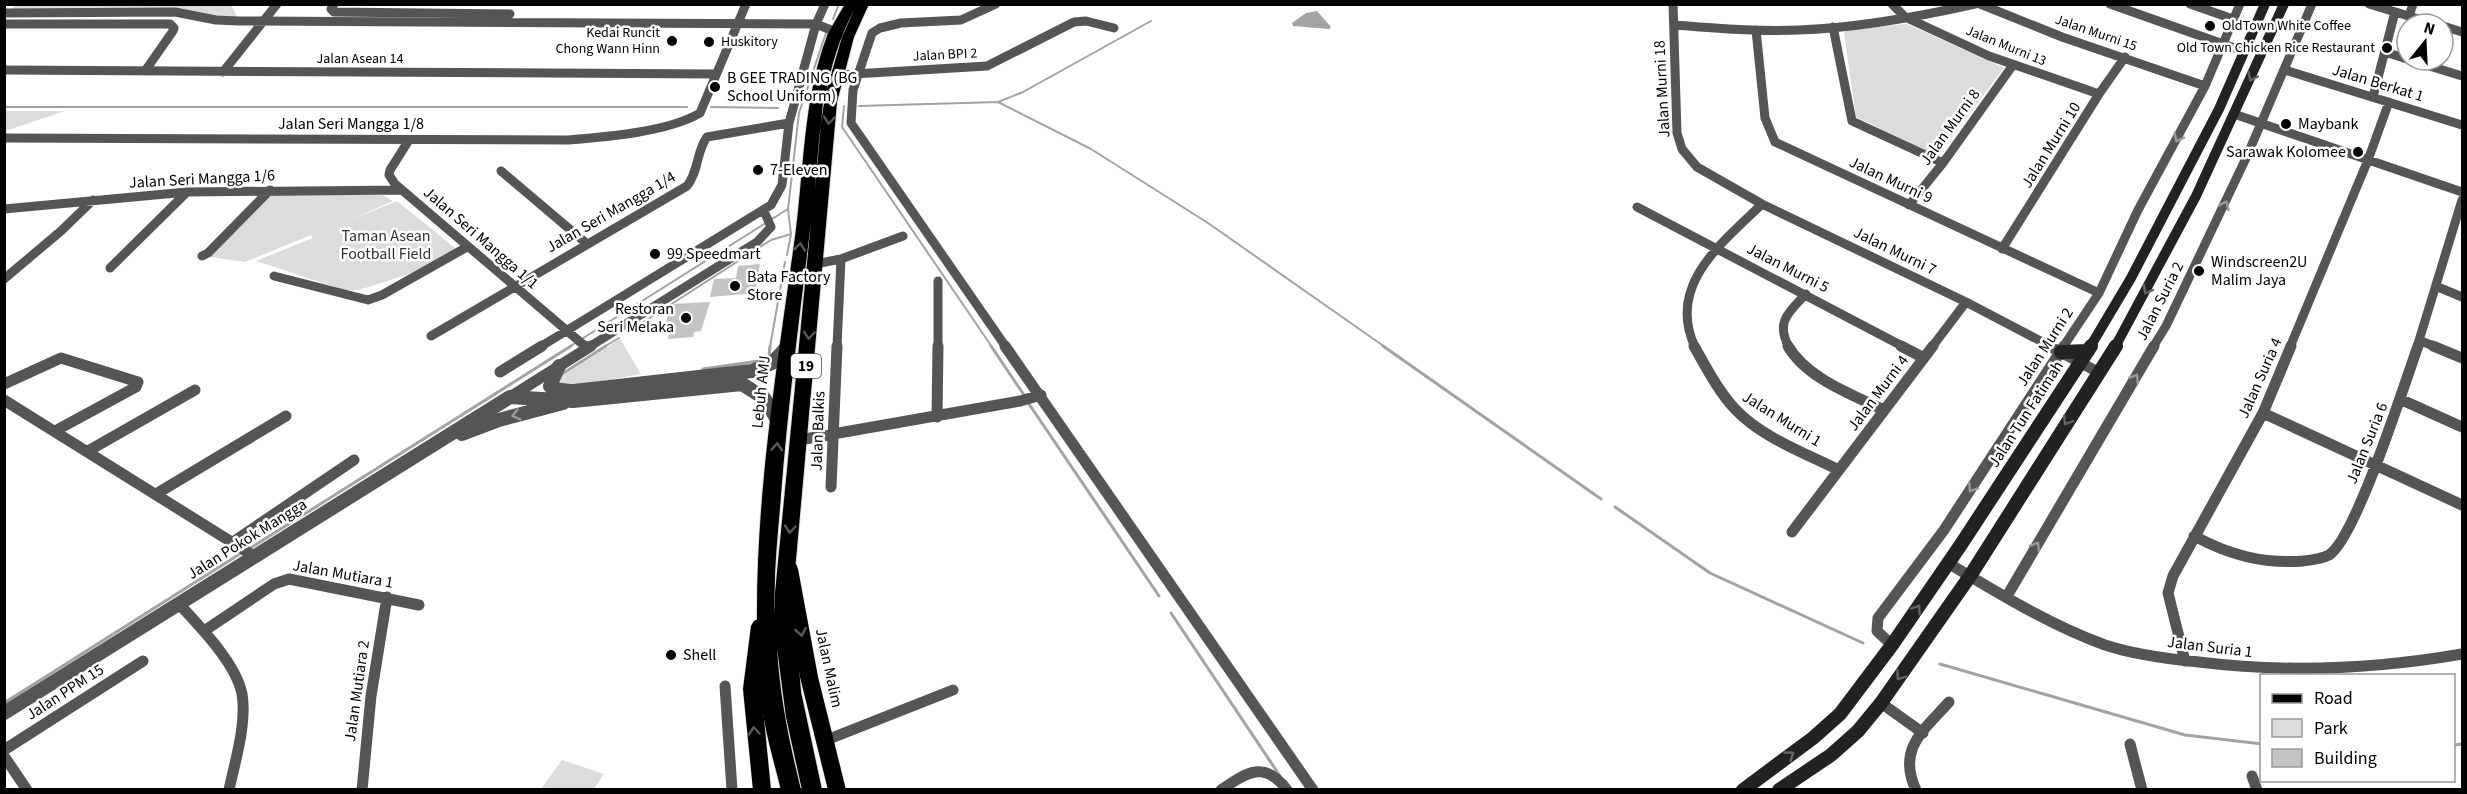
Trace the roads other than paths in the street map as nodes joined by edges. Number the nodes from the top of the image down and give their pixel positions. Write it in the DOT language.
graph roads {
  1 [pos="277,4"];
  2 [pos="334,4"];
  3 [pos="516,4"];
  4 [pos="746,4"];
  5 [pos="825,4"];
  6 [pos="852,4"];
  7 [pos="863,4"];
  8 [pos="996,4"];
  9 [pos="1673,4"];
  10 [pos="1892,4"];
  11 [pos="1975,4"];
  12 [pos="1980,4"];
  13 [pos="2110,4"];
  14 [pos="2190,4"];
  15 [pos="2240,4"];
  16 [pos="2265,4"];
  17 [pos="2284,4"];
  18 [pos="2312,4"];
  19 [pos="2368,4"];
  20 [pos="2138,9"];
  21 [pos="2395,12"];
  22 [pos="4,14"];
  23 [pos="510,14"];
  24 [pos="1905,17"];
  25 [pos="843,18"];
  26 [pos="2233,19"];
  27 [pos="263,21"];
  28 [pos="505,23"];
  29 [pos="738,23"];
  30 [pos="2276,23"];
  31 [pos="4,24"];
  32 [pos="816,24"];
  33 [pos="1674,25"];
  34 [pos="1833,27"];
  35 [pos="1114,28"];
  36 [pos="1756,30"];
  37 [pos="833,42"];
  38 [pos="2222,43"];
  39 [pos="2243,51"];
  40 [pos="2385,52"];
  41 [pos="2395,55"];
  42 [pos="2125,57"];
  43 [pos="2013,65"];
  44 [pos="4,70"];
  45 [pos="2285,70"];
  46 [pos="145,71"];
  47 [pos="223,72"];
  48 [pos="859,72"];
  49 [pos="716,74"];
  50 [pos="837,75"];
  51 [pos="2205,86"];
  52 [pos="2099,94"];
  53 [pos="2373,97"];
  54 [pos="2389,102"];
  55 [pos="2234,114"];
  56 [pos="789,123"];
  57 [pos="2262,124"];
  58 [pos="2463,125"];
  59 [pos="4,138"];
  60 [pos="408,140"];
  61 [pos="2368,159"];
  62 [pos="1943,164"];
  63 [pos="1697,166"];
  64 [pos="501,171"];
  65 [pos="270,190"];
  66 [pos="402,190"];
  67 [pos="187,192"];
  68 [pos="2463,192"];
  69 [pos="93,200"];
  70 [pos="2463,200"];
  71 [pos="1762,204"];
  72 [pos="1909,205"];
  73 [pos="1637,207"];
  74 [pos="4,209"];
  75 [pos="768,219"];
  76 [pos="903,236"];
  77 [pos="586,243"];
  78 [pos="467,247"];
  79 [pos="2002,249"];
  80 [pos="1718,250"];
  81 [pos="202,256"];
  82 [pos="841,259"];
  83 [pos="815,264"];
  84 [pos="110,268"];
  85 [pos="274,276"];
  86 [pos="4,279"];
  87 [pos="938,281"];
  88 [pos="514,286"];
  89 [pos="2438,287"];
  90 [pos="2099,293"];
  91 [pos="1806,294"];
  92 [pos="2463,297"];
  93 [pos="1966,302"];
  94 [pos="431,336"];
  95 [pos="577,341"];
  96 [pos="2421,341"];
  97 [pos="787,346"];
  98 [pos="2088,351"];
  99 [pos="2061,352"];
  100 [pos="1924,358"];
  101 [pos="2463,358"];
  102 [pos="2081,362"];
  103 [pos="559,366"];
  104 [pos="500,372"];
  105 [pos="2098,372"];
  106 [pos="4,384"];
  107 [pos="195,390"];
  108 [pos="573,396"];
  109 [pos="510,397"];
  110 [pos="1030,398"];
  111 [pos="2402,399"];
  112 [pos="4,400"];
  113 [pos="1884,410"];
  114 [pos="2263,413"];
  115 [pos="286,416"];
  116 [pos="937,417"];
  117 [pos="778,421"];
  118 [pos="2463,427"];
  119 [pos="55,431"];
  120 [pos="832,435"];
  121 [pos="799,440"];
  122 [pos="88,451"];
  123 [pos="413,457"];
  124 [pos="354,460"];
  125 [pos="2375,465"];
  126 [pos="1839,470"];
  127 [pos="831,487"];
  128 [pos="156,494"];
  129 [pos="2463,506"];
  130 [pos="1792,532"];
  131 [pos="2194,536"];
  132 [pos="245,550"];
  133 [pos="788,554"];
  134 [pos="1948,563"];
  135 [pos="1970,576"];
  136 [pos="765,586"];
  137 [pos="2007,596"];
  138 [pos="387,597"];
  139 [pos="179,604"];
  140 [pos="419,605"];
  141 [pos="204,631"];
  142 [pos="1893,645"];
  143 [pos="2463,654"];
  144 [pos="143,661"];
  145 [pos="2185,661"];
  146 [pos="725,686"];
  147 [pos="953,690"];
  148 [pos="1949,702"];
  149 [pos="1881,703"];
  150 [pos="4,713"];
  151 [pos="1923,733"];
  152 [pos="824,741"];
  153 [pos="2130,744"];
  154 [pos="4,750"];
  155 [pos="4,756"];
  156 [pos="27,789"];
  157 [pos="229,789"];
  158 [pos="362,789"];
  159 [pos="732,789"];
  160 [pos="762,789"];
  161 [pos="791,789"];
  162 [pos="812,789"];
  163 [pos="837,789"];
  164 [pos="1221,789"];
  165 [pos="1287,789"];
  166 [pos="1313,789"];
  167 [pos="1743,789"];
  168 [pos="1779,789"];
  169 [pos="1916,789"];
  170 [pos="2142,789"];
  1 -- 27 [label="street"];
  2 -- 23 [label="street"];
  3 -- 23 [label="street"];
  4 -- 29 [label="street"];
  5 -- 32 [label="street"];
  6 -- 25 [label="highway, Lebuh AMJ / 19"];
  7 -- 50 [label="highway, 19"];
  8 -- 48 [label="street"];
  9 -- 33 [label="street, Jalan Murni 18"];
  10 -- 24 [label="street"];
  11 -- 24 [label="street"];
  12 -- 42 [label="street, Jalan Murni 15"];
  13 -- 20 [label="street"];
  14 -- 26 [label="street"];
  15 -- 26 [label="street, Jalan Murni 2"];
  16 -- 39 [label="main road, Jalan Tun Fatimah"];
  17 -- 30 [label="main road"];
  18 -- 45 [label="street, Jalan Suria 2"];
  19 -- 21 [label="street"];
  20 -- 38 [label="street"];
  21 -- 40 [label="street"];
  22 -- 27 [label="street"];
  23 -- 28 [label="street"];
  24 -- 34 [label="street"];
  24 -- 43 [label="street, Jalan Murni 13"];
  25 -- 32 [label="street"];
  25 -- 37 [label="highway, Lebuh AMJ / 19"];
  26 -- 38 [label="street, Jalan Murni 2"];
  27 -- 28 [label="street"];
  27 -- 47 [label="street"];
  28 -- 29 [label="street"];
  29 -- 32 [label="street"];
  29 -- 49 [label="street"];
  30 -- 39 [label="main road"];
  30 -- 55 [label="main road, one-way"];
  31 -- 46 [label="street"];
  32 -- 37 [label="street"];
  32 -- 56 [label="street"];
  33 -- 36 [label="street"];
  33 -- 63 [label="street, Jalan Murni 18"];
  34 -- 36 [label="street"];
  34 -- 62 [label="street"];
  35 -- 48 [label="street, Jalan BPI 2"];
  36 -- 72 [label="street, Jalan Murni 9"];
  97 -- 37 [label="highway, Lebuh AMJ / 19, one-way"];
  38 -- 39 [label="street"];
  38 -- 51 [label="street, Jalan Murni 2"];
  39 -- 98 [label="main road, Jalan Tun Fatimah"];
  40 -- 41 [label="street"];
  40 -- 53 [label="street"];
  42 -- 51 [label="street, Jalan Murni 15"];
  42 -- 52 [label="street, Jalan Murni 10"];
  43 -- 52 [label="street, Jalan Murni 13"];
  43 -- 62 [label="street, Jalan Murni 8"];
  44 -- 46 [label="street, Jalan Asean 14"];
  45 -- 53 [label="street, Jalan Berkat 1"];
  45 -- 57 [label="street, Jalan Suria 2"];
  46 -- 47 [label="street, Jalan Asean 14"];
  47 -- 49 [label="street, Jalan Asean 14"];
  48 -- 50 [label="street, Jalan BPI 2"];
  48 -- 110 [label="street"];
  49 -- 60 [label="street, Jalan Seri Mangga 1/8"];
  50 -- 83 [label="highway, 19, one-way"];
  51 -- 90 [label="street, Jalan Murni 2, one-way"];
  52 -- 79 [label="street, Jalan Murni 10"];
  53 -- 54 [label="street, Jalan Berkat 1"];
  54 -- 58 [label="street, Jalan Berkat 1"];
  54 -- 61 [label="street, Jalan Suria 4"];
  55 -- 57 [label="street"];
  55 -- 105 [label="main road, one-way"];
  56 -- 75 [label="street"];
  56 -- 77 [label="street, Jalan Seri Mangga 1/4"];
  57 -- 61 [label="street"];
  137 -- 57 [label="street, Jalan Suria 2, one-way"];
  59 -- 60 [label="street, Jalan Seri Mangga 1/8"];
  60 -- 66 [label="street, Jalan Seri Mangga 1/1"];
  61 -- 68 [label="street"];
  61 -- 114 [label="street, Jalan Suria 4"];
  62 -- 72 [label="street, Jalan Murni 8"];
  63 -- 71 [label="street, Jalan Murni 7"];
  64 -- 77 [label="street"];
  65 -- 66 [label="street, Jalan Seri Mangga 1/6"];
  65 -- 67 [label="street, Jalan Seri Mangga 1/6"];
  65 -- 81 [label="street"];
  66 -- 78 [label="street, Jalan Seri Mangga 1/1"];
  67 -- 69 [label="street, Jalan Seri Mangga 1/6"];
  67 -- 84 [label="street"];
  69 -- 74 [label="street, Jalan Seri Mangga 1/6"];
  69 -- 86 [label="street"];
  70 -- 89 [label="street, Jalan Suria 6"];
  71 -- 80 [label="street, Jalan Murni 1"];
  71 -- 93 [label="street, Jalan Murni 7"];
  72 -- 79 [label="street, Jalan Murni 9"];
  73 -- 80 [label="street, Jalan Murni 5"];
  75 -- 95 [label="street"];
  75 -- 95 [label="street, Jalan Pokok Mangga"];
  76 -- 82 [label="street"];
  77 -- 88 [label="street, Jalan Seri Mangga 1/4"];
  78 -- 85 [label="street"];
  78 -- 88 [label="street, Jalan Seri Mangga 1/1"];
  79 -- 90 [label="street, Jalan Murni 9"];
  80 -- 91 [label="street, Jalan Murni 5"];
  80 -- 126 [label="street, Jalan Murni 1"];
  82 -- 83 [label="street"];
  82 -- 120 [label="street, Jalan Balkis"];
  83 -- 121 [label="highway, 19, one-way"];
  87 -- 116 [label="street"];
  88 -- 94 [label="street, Jalan Seri Mangga 1/4"];
  88 -- 95 [label="street, Jalan Seri Mangga 1/1"];
  89 -- 92 [label="street"];
  89 -- 96 [label="street, Jalan Suria 6"];
  90 -- 99 [label="street, Jalan Murni 2"];
  91 -- 100 [label="street, Jalan Murni 5"];
  91 -- 113 [label="street"];
  93 -- 99 [label="street, Jalan Murni 7"];
  93 -- 100 [label="street, Jalan Murni 4"];
  95 -- 103 [label="street, Jalan Pokok Mangga"];
  95 -- 104 [label="street"];
  96 -- 101 [label="street"];
  96 -- 111 [label="street, Jalan Suria 6"];
  97 -- 108 [label="street"];
  97 -- 117 [label="highway, Lebuh AMJ / 19"];
  98 -- 99 [label="main road"];
  98 -- 102 [label="main road, Jalan Tun Fatimah"];
  99 -- 102 [label="street, Jalan Murni 7"];
  99 -- 142 [label="street, Jalan Murni 2, one-way"];
  100 -- 113 [label="street, Jalan Murni 4"];
  102 -- 105 [label="street, Jalan Murni 7"];
  102 -- 134 [label="main road, Jalan Tun Fatimah"];
  103 -- 108 [label="street"];
  103 -- 109 [label="street, Jalan Pokok Mangga"];
  105 -- 135 [label="main road, one-way"];
  106 -- 119 [label="street"];
  107 -- 122 [label="street"];
  108 -- 109 [label="street"];
  108 -- 117 [label="street"];
  108 -- 123 [label="street, one-way"];
  109 -- 123 [label="street, Jalan Pokok Mangga"];
  110 -- 116 [label="street"];
  110 -- 166 [label="street"];
  111 -- 118 [label="street"];
  111 -- 125 [label="street, Jalan Suria 6"];
  112 -- 119 [label="street"];
  113 -- 126 [label="street, Jalan Murni 4"];
  114 -- 125 [label="street"];
  114 -- 131 [label="street, Jalan Suria 4"];
  115 -- 128 [label="street"];
  116 -- 120 [label="street"];
  136 -- 117 [label="highway, Lebuh AMJ / 19, one-way"];
  119 -- 122 [label="street"];
  120 -- 121 [label="street"];
  120 -- 127 [label="street, Jalan Balkis"];
  121 -- 133 [label="highway, 19, one-way"];
  122 -- 128 [label="street"];
  123 -- 132 [label="street, Jalan Pokok Mangga"];
  124 -- 132 [label="street"];
  125 -- 129 [label="street"];
  125 -- 131 [label="street, Jalan Suria 6"];
  126 -- 130 [label="street, Jalan Murni 4"];
  128 -- 132 [label="street"];
  131 -- 145 [label="street, Jalan Suria 4"];
  132 -- 139 [label="street, Jalan Pokok Mangga"];
  133 -- 152 [label="main road, Jalan Malim, one-way"];
  133 -- 162 [label="highway, 19"];
  134 -- 135 [label="street, Jalan Suria 1"];
  142 -- 134 [label="main road, Jalan Tun Fatimah, one-way"];
  135 -- 137 [label="street, Jalan Suria 1"];
  135 -- 149 [label="main road, one-way"];
  160 -- 136 [label="main road, one-way"];
  136 -- 161 [label="highway, Lebuh AMJ / 19"];
  137 -- 145 [label="street, Jalan Suria 1"];
  138 -- 140 [label="street, Jalan Mutiara 1"];
  138 -- 141 [label="street, Jalan Mutiara 1"];
  138 -- 158 [label="street, Jalan Mutiara 2"];
  139 -- 141 [label="street"];
  139 -- 150 [label="street, Jalan Pokok Mangga"];
  141 -- 157 [label="street"];
  167 -- 142 [label="main road, Jalan Tun Fatimah, one-way"];
  143 -- 145 [label="street, Jalan Suria 1"];
  144 -- 154 [label="street, Jalan PPM 15"];
  146 -- 159 [label="street"];
  147 -- 152 [label="street"];
  148 -- 151 [label="street"];
  149 -- 151 [label="street"];
  149 -- 168 [label="main road"];
  151 -- 169 [label="street"];
  152 -- 163 [label="main road, Jalan Malim"];
  153 -- 170 [label="street"];
  155 -- 156 [label="street"];
  164 -- 165 [label="street"];
}
